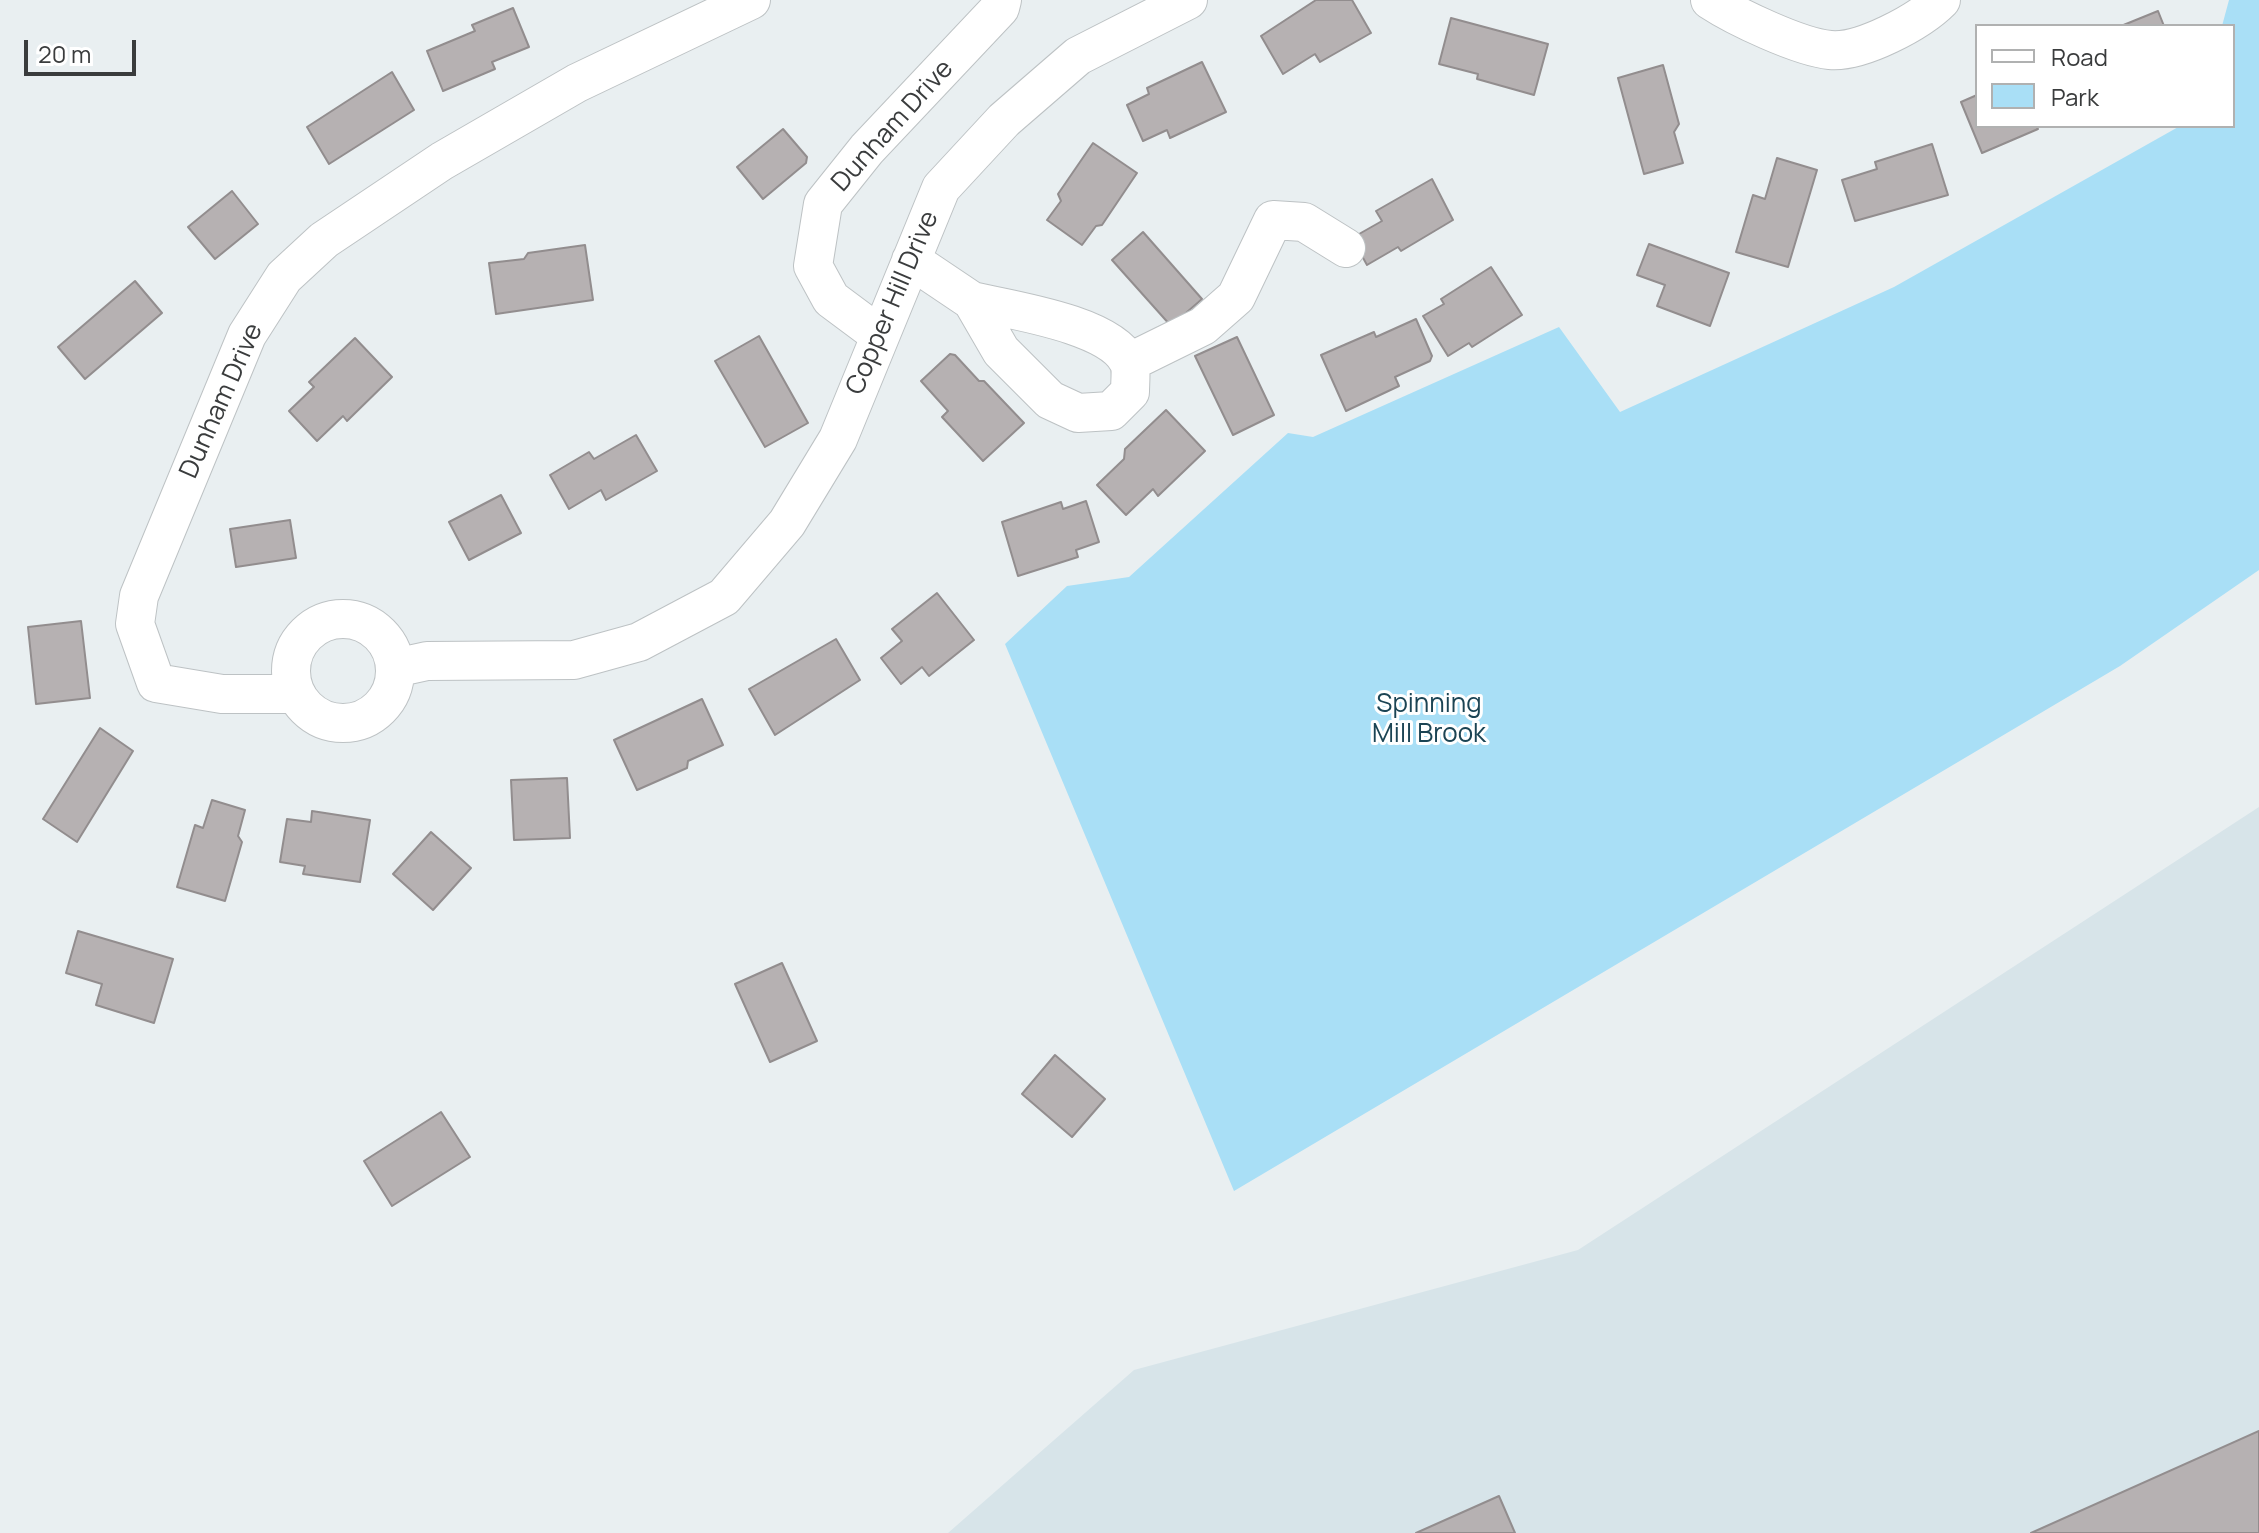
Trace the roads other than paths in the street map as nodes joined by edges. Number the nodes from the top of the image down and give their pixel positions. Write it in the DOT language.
graph roads {
  1 [pos="751,0"];
  2 [pos="1002,0"];
  3 [pos="1188,0"];
  4 [pos="1710,0"];
  5 [pos="1941,0"];
  6 [pos="1346,248"];
  7 [pos="911,260"];
  8 [pos="972,301"];
  9 [pos="878,334"];
  10 [pos="1130,362"];
  11 [pos="395,668"];
  12 [pos="296,694"];
  1 -- 12 [label="street, Dunham Drive"];
  2 -- 9 [label="street, Dunham Drive"];
  3 -- 7 [label="street, Copper Hill Drive"];
  4 -- 5 [label="street"];
  6 -- 10 [label="street"];
  7 -- 8 [label="street"];
  7 -- 9 [label="street, Copper Hill Drive"];
  8 -- 10 [label="street"];
  8 -- 10 [label="street"];
  9 -- 11 [label="street, Copper Hill Drive"];
  11 -- 12 [label="street"];
  11 -- 12 [label="street"];
}
